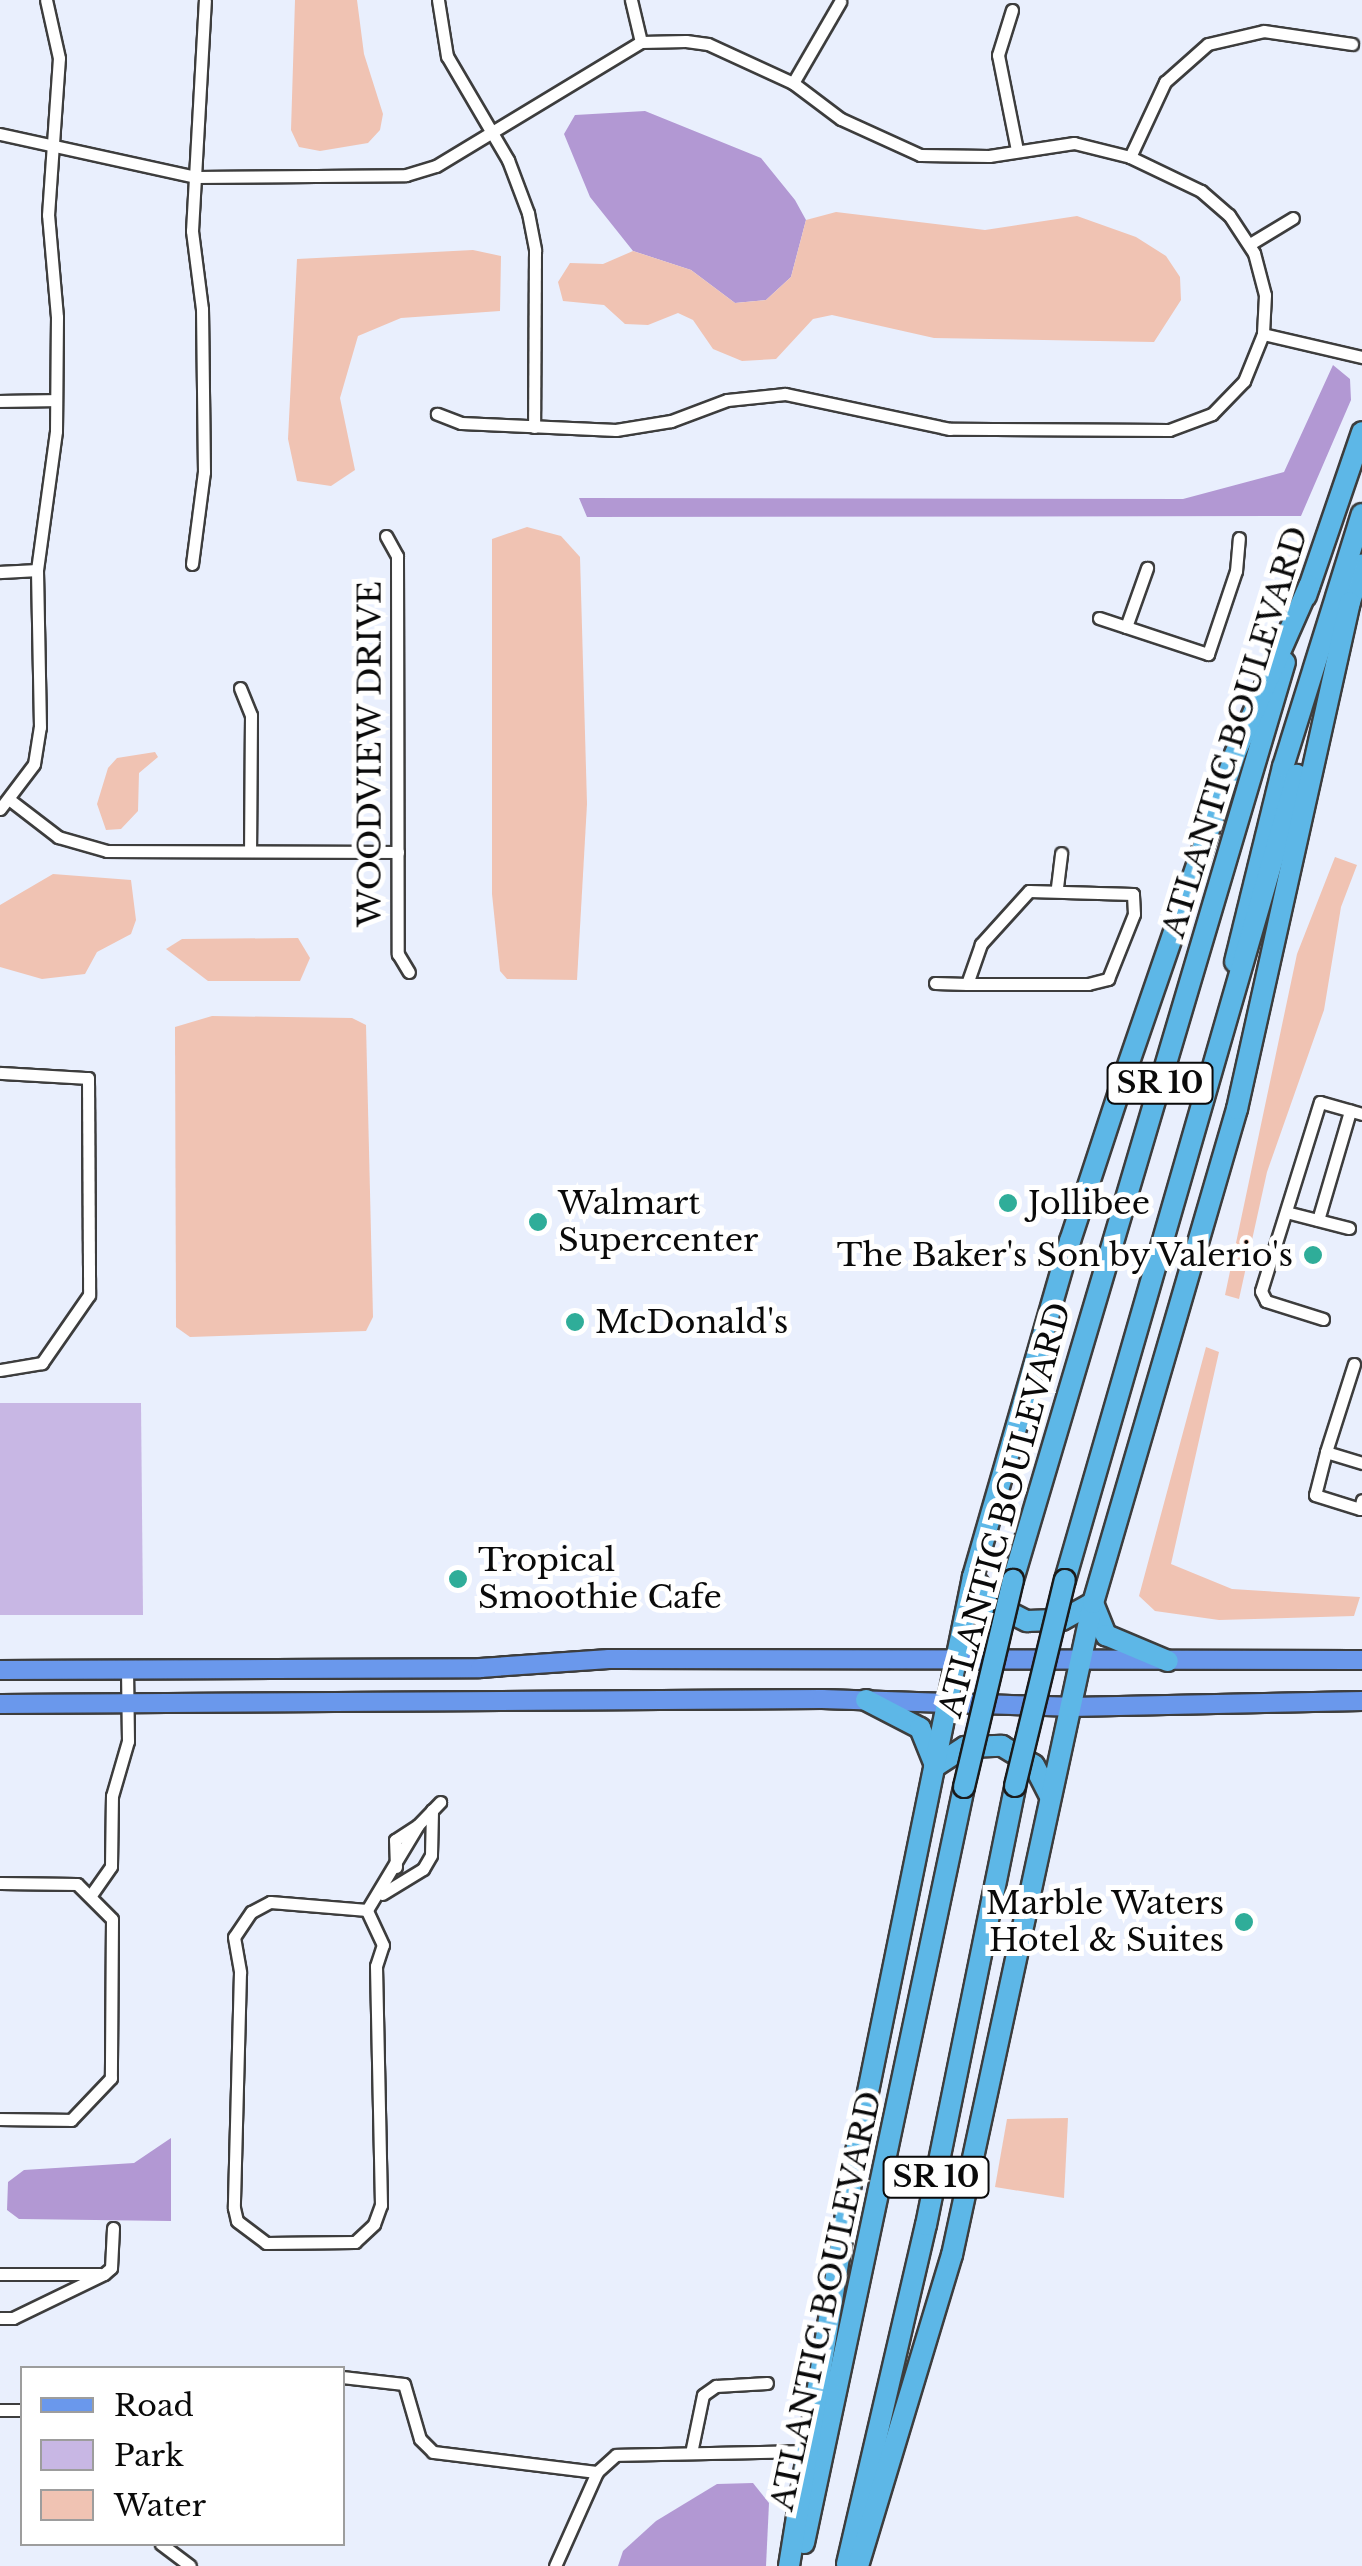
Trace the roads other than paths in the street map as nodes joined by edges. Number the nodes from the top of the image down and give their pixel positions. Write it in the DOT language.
graph roads {
  1 [pos="46,0"];
  2 [pos="205,0"];
  3 [pos="438,0"];
  4 [pos="631,0"];
  5 [pos="840,2"];
  6 [pos="1012,10"];
  7 [pos="641,42"];
  8 [pos="1352,44"];
  9 [pos="792,84"];
  10 [pos="0,134"];
  11 [pos="488,134"];
  12 [pos="56,149"];
  13 [pos="1017,150"];
  14 [pos="1130,157"];
  15 [pos="196,176"];
  16 [pos="1293,218"];
  17 [pos="1250,244"];
  18 [pos="1263,334"];
  19 [pos="1362,357"];
  20 [pos="0,400"];
  21 [pos="56,400"];
  22 [pos="438,414"];
  23 [pos="534,427"];
  24 [pos="1362,432"];
  25 [pos="1362,514"];
  26 [pos="386,536"];
  27 [pos="1240,538"];
  28 [pos="192,564"];
  29 [pos="1362,565"];
  30 [pos="1147,568"];
  31 [pos="37,570"];
  32 [pos="0,572"];
  33 [pos="1308,586"];
  34 [pos="1350,602"];
  35 [pos="1098,618"];
  36 [pos="1126,627"];
  37 [pos="240,688"];
  38 [pos="5,805"];
  39 [pos="250,850"];
  40 [pos="398,852"];
  41 [pos="1062,853"];
  42 [pos="1057,887"];
  43 [pos="409,972"];
  44 [pos="935,984"];
  45 [pos="967,984"];
  46 [pos="1230,1018"];
  47 [pos="0,1073"];
  48 [pos="1356,1112"];
  49 [pos="1286,1212"];
  50 [pos="1318,1220"];
  51 [pos="1349,1228"];
  52 [pos="1322,1318"];
  53 [pos="1354,1364"];
  54 [pos="0,1370"];
  55 [pos="1326,1452"];
  56 [pos="1362,1464"];
  57 [pos="1362,1500"];
  58 [pos="974,1577"];
  59 [pos="1094,1603"];
  60 [pos="958,1658"];
  61 [pos="1082,1658"];
  62 [pos="1362,1660"];
  63 [pos="1168,1661"];
  64 [pos="0,1670"];
  65 [pos="126,1670"];
  66 [pos="866,1700"];
  67 [pos="1362,1701"];
  68 [pos="0,1704"];
  69 [pos="128,1704"];
  70 [pos="948,1704"];
  71 [pos="1070,1707"];
  72 [pos="934,1767"];
  73 [pos="1051,1799"];
  74 [pos="0,1883"];
  75 [pos="382,1894"];
  76 [pos="91,1896"];
  77 [pos="367,1910"];
  78 [pos="0,2119"];
  79 [pos="113,2228"];
  80 [pos="0,2274"];
  81 [pos="104,2274"];
  82 [pos="0,2318"];
  83 [pos="345,2377"];
  84 [pos="767,2383"];
  85 [pos="804,2451"];
  86 [pos="691,2453"];
  87 [pos="596,2472"];
  88 [pos="164,2546"];
  89 [pos="190,2566"];
  90 [pos="554,2566"];
  91 [pos="789,2566"];
  92 [pos="799,2566"];
  93 [pos="846,2566"];
  94 [pos="858,2566"];
  1 -- 12 [label="street"];
  2 -- 15 [label="street"];
  3 -- 11 [label="street"];
  4 -- 7 [label="street"];
  5 -- 9 [label="street"];
  6 -- 13 [label="street"];
  7 -- 9 [label="street"];
  7 -- 11 [label="street"];
  8 -- 14 [label="street"];
  9 -- 13 [label="street"];
  10 -- 12 [label="street"];
  11 -- 15 [label="street"];
  11 -- 23 [label="street"];
  12 -- 15 [label="street"];
  12 -- 21 [label="street"];
  13 -- 14 [label="street"];
  14 -- 17 [label="street"];
  15 -- 28 [label="street"];
  16 -- 17 [label="street"];
  17 -- 18 [label="street"];
  18 -- 19 [label="street"];
  18 -- 23 [label="street"];
  20 -- 21 [label="street"];
  21 -- 31 [label="street"];
  22 -- 23 [label="street"];
  24 -- 33 [label="highway, ATLANTIC BOULEVARD / SR 10"];
  25 -- 46 [label="highway"];
  26 -- 40 [label="street, WOODVIEW DRIVE"];
  27 -- 36 [label="street"];
  29 -- 34 [label="highway, SR 10"];
  30 -- 36 [label="street"];
  31 -- 32 [label="street"];
  31 -- 38 [label="street"];
  33 -- 58 [label="highway"];
  33 -- 92 [label="highway, ATLANTIC BOULEVARD / SR 10, bridge"];
  34 -- 46 [label="highway, SR 10"];
  34 -- 59 [label="highway"];
  35 -- 36 [label="street"];
  37 -- 39 [label="street"];
  38 -- 39 [label="street"];
  39 -- 40 [label="street"];
  40 -- 43 [label="street, WOODVIEW DRIVE"];
  41 -- 42 [label="street"];
  42 -- 45 [label="street"];
  42 -- 45 [label="street"];
  44 -- 45 [label="street"];
  46 -- 93 [label="highway, SR 10, bridge"];
  47 -- 54 [label="street"];
  48 -- 49 [label="street"];
  48 -- 50 [label="street"];
  49 -- 50 [label="street"];
  49 -- 52 [label="street"];
  50 -- 51 [label="street"];
  53 -- 55 [label="street"];
  55 -- 56 [label="street"];
  55 -- 57 [label="street"];
  58 -- 59 [label="highway"];
  58 -- 60 [label="highway"];
  59 -- 61 [label="highway"];
  59 -- 63 [label="highway"];
  60 -- 61 [label="main road"];
  60 -- 65 [label="main road"];
  60 -- 70 [label="highway"];
  61 -- 63 [label="main road"];
  61 -- 71 [label="highway"];
  62 -- 63 [label="main road"];
  64 -- 65 [label="main road"];
  65 -- 69 [label="street"];
  66 -- 69 [label="main road"];
  66 -- 70 [label="main road"];
  66 -- 72 [label="highway"];
  67 -- 71 [label="main road"];
  68 -- 69 [label="main road"];
  69 -- 76 [label="street"];
  70 -- 71 [label="main road"];
  70 -- 72 [label="highway"];
  71 -- 73 [label="highway"];
  72 -- 73 [label="highway"];
  72 -- 85 [label="highway"];
  73 -- 94 [label="highway"];
  74 -- 76 [label="street"];
  75 -- 75 [label="street"];
  75 -- 77 [label="street"];
  76 -- 78 [label="street"];
  77 -- 77 [label="street"];
  79 -- 81 [label="street"];
  80 -- 81 [label="street"];
  81 -- 82 [label="street"];
  83 -- 87 [label="street"];
  84 -- 86 [label="street"];
  85 -- 86 [label="street"];
  85 -- 91 [label="highway"];
  86 -- 87 [label="street"];
  87 -- 90 [label="street"];
  88 -- 89 [label="street"];
}
